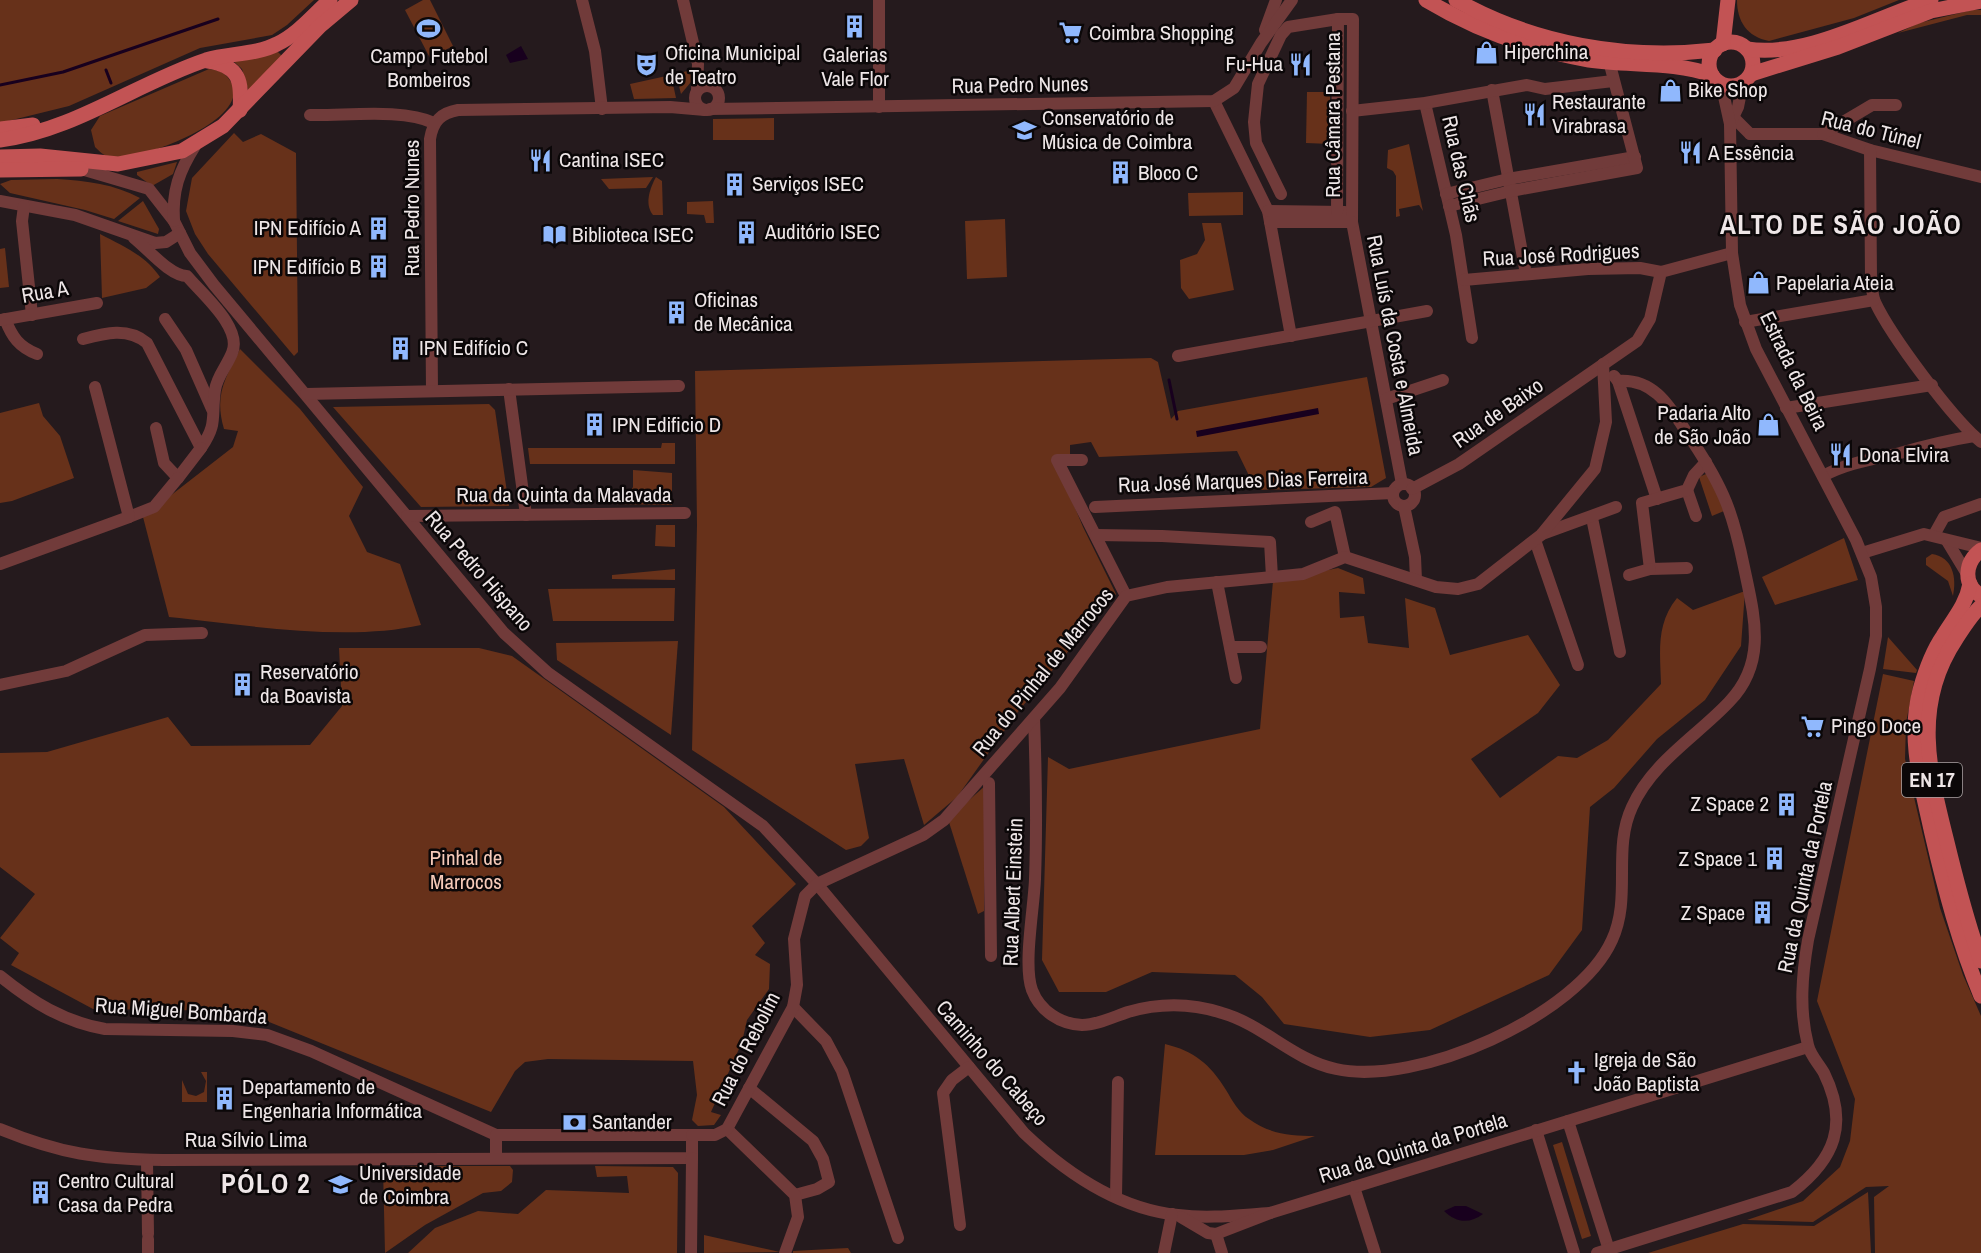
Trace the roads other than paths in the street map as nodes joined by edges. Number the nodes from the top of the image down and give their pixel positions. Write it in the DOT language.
graph roads {
  1 [pos="330,0"];
  2 [pos="351,0"];
  3 [pos="582,0"];
  4 [pos="683,0"];
  5 [pos="879,0"];
  6 [pos="1276,0"];
  7 [pos="1292,0"];
  8 [pos="1426,0"];
  9 [pos="1456,0"];
  10 [pos="1932,0"];
  11 [pos="1981,1"];
  12 [pos="1729,3"];
  13 [pos="1338,19"];
  14 [pos="1261,43"];
  15 [pos="1719,47"];
  16 [pos="1744,47"];
  17 [pos="205,61"];
  18 [pos="1609,62"];
  19 [pos="698,64"];
  20 [pos="1747,78"];
  21 [pos="1716,79"];
  22 [pos="1613,81"];
  23 [pos="1492,90"];
  24 [pos="717,91"];
  25 [pos="696,94"];
  26 [pos="1214,101"];
  27 [pos="1425,103"];
  28 [pos="1896,105"];
  29 [pos="879,106"];
  30 [pos="670,107"];
  31 [pos="602,109"];
  32 [pos="750,109"];
  33 [pos="240,110"];
  34 [pos="708,110"];
  35 [pos="1352,111"];
  36 [pos="310,115"];
  37 [pos="1731,120"];
  38 [pos="62,122"];
  39 [pos="434,123"];
  40 [pos="0,129"];
  41 [pos="1750,134"];
  42 [pos="1824,134"];
  43 [pos="0,140"];
  44 [pos="195,146"];
  45 [pos="1730,146"];
  46 [pos="1870,150"];
  47 [pos="0,157"];
  48 [pos="118,164"];
  49 [pos="81,169"];
  50 [pos="0,170"];
  51 [pos="1981,177"];
  52 [pos="1510,185"];
  53 [pos="1281,194"];
  54 [pos="1448,200"];
  55 [pos="0,201"];
  56 [pos="24,206"];
  57 [pos="1337,212"];
  58 [pos="1269,216"];
  59 [pos="1352,217"];
  60 [pos="174,221"];
  61 [pos="180,233"];
  62 [pos="134,237"];
  63 [pos="166,242"];
  64 [pos="1732,253"];
  65 [pos="162,262"];
  66 [pos="200,267"];
  67 [pos="1661,272"];
  68 [pos="1526,274"];
  69 [pos="187,276"];
  70 [pos="1464,280"];
  71 [pos="1874,300"];
  72 [pos="97,303"];
  73 [pos="1427,310"];
  74 [pos="32,315"];
  75 [pos="2,319"];
  76 [pos="165,319"];
  77 [pos="1371,321"];
  78 [pos="1745,322"];
  79 [pos="1291,336"];
  80 [pos="1472,338"];
  81 [pos="83,339"];
  82 [pos="37,354"];
  83 [pos="1178,356"];
  84 [pos="1603,364"];
  85 [pos="1443,380"];
  86 [pos="1618,381"];
  87 [pos="1932,385"];
  88 [pos="679,386"];
  89 [pos="95,387"];
  90 [pos="509,389"];
  91 [pos="432,391"];
  92 [pos="306,394"];
  93 [pos="1386,399"];
  94 [pos="1786,408"];
  95 [pos="214,413"];
  96 [pos="156,428"];
  97 [pos="1978,439"];
  98 [pos="201,448"];
  99 [pos="1082,460"];
  100 [pos="1706,462"];
  101 [pos="1823,476"];
  102 [pos="178,478"];
  103 [pos="1402,489"];
  104 [pos="1687,490"];
  105 [pos="1657,499"];
  106 [pos="1981,504"];
  107 [pos="1404,506"];
  108 [pos="1095,507"];
  109 [pos="1616,507"];
  110 [pos="685,513"];
  111 [pos="526,515"];
  112 [pos="407,516"];
  113 [pos="1696,516"];
  114 [pos="129,517"];
  115 [pos="1592,518"];
  116 [pos="1311,522"];
  117 [pos="1096,535"];
  118 [pos="1934,535"];
  119 [pos="1538,537"];
  120 [pos="1947,541"];
  121 [pos="1981,549"];
  122 [pos="1862,553"];
  123 [pos="1345,557"];
  124 [pos="0,564"];
  125 [pos="1687,568"];
  126 [pos="1650,569"];
  127 [pos="1629,575"];
  128 [pos="1272,577"];
  129 [pos="1968,579"];
  130 [pos="1416,580"];
  131 [pos="1217,582"];
  132 [pos="1126,596"];
  133 [pos="1981,596"];
  134 [pos="1981,606"];
  135 [pos="202,633"];
  136 [pos="1230,647"];
  137 [pos="1261,647"];
  138 [pos="1620,652"];
  139 [pos="1578,665"];
  140 [pos="1236,678"];
  141 [pos="0,685"];
  142 [pos="1034,718"];
  143 [pos="989,783"];
  144 [pos="817,884"];
  145 [pos="990,956"];
  146 [pos="1981,962"];
  147 [pos="0,976"];
  148 [pos="1981,996"];
  149 [pos="793,1007"];
  150 [pos="1808,1047"];
  151 [pos="969,1067"];
  152 [pos="1118,1082"];
  153 [pos="749,1088"];
  154 [pos="1568,1121"];
  155 [pos="0,1129"];
  156 [pos="727,1129"];
  157 [pos="1536,1130"];
  158 [pos="496,1135"];
  159 [pos="692,1135"];
  160 [pos="496,1158"];
  161 [pos="692,1158"];
  162 [pos="147,1160"];
  163 [pos="1354,1187"];
  164 [pos="795,1195"];
  165 [pos="1116,1197"];
  166 [pos="1270,1212"];
  167 [pos="1175,1215"];
  168 [pos="1212,1217"];
  169 [pos="960,1225"];
  170 [pos="1213,1231"];
  171 [pos="898,1239"];
  172 [pos="1605,1252"];
  173 [pos="148,1253"];
  174 [pos="691,1253"];
  175 [pos="785,1253"];
  176 [pos="1164,1253"];
  177 [pos="1222,1253"];
  178 [pos="1375,1253"];
  179 [pos="1574,1253"];
  1 -- 17 [label="main road"];
  2 -- 33 [label="main road"];
  3 -- 31 [label="street"];
  4 -- 19 [label="street"];
  5 -- 29 [label="street"];
  6 -- 14 [label="street"];
  7 -- 14 [label="street"];
  8 -- 18 [label="main road"];
  9 -- 15 [label="main road"];
  10 -- 16 [label="main road"];
  11 -- 20 [label="main road"];
  12 -- 15 [label="main road"];
  12 -- 16 [label="main road"];
  13 -- 35 [label="street, Rua Câmara Pestana"];
  13 -- 53 [label="street, Rua Câmara Pestana"];
  13 -- 57 [label="street, Rua Câmara Pestana"];
  14 -- 26 [label="street"];
  15 -- 16 [label="main road"];
  15 -- 21 [label="main road"];
  16 -- 20 [label="main road"];
  17 -- 33 [label="main road"];
  17 -- 38 [label="main road"];
  18 -- 21 [label="main road"];
  18 -- 22 [label="street"];
  19 -- 24 [label="street"];
  19 -- 25 [label="street"];
  20 -- 21 [label="main road"];
  20 -- 37 [label="street"];
  21 -- 37 [label="street"];
  22 -- 23 [label="street"];
  22 -- 52 [label="street"];
  23 -- 27 [label="street"];
  23 -- 52 [label="street"];
  24 -- 25 [label="street, Rua Pedro Nunes"];
  24 -- 32 [label="street, Rua Pedro Nunes"];
  24 -- 34 [label="street"];
  25 -- 30 [label="street, Rua Pedro Nunes"];
  25 -- 34 [label="street"];
  26 -- 29 [label="street, Rua Pedro Nunes"];
  26 -- 58 [label="street"];
  27 -- 35 [label="street"];
  27 -- 54 [label="street, Rua das Chãs"];
  28 -- 42 [label="street"];
  29 -- 32 [label="street, Rua Pedro Nunes"];
  30 -- 31 [label="street, Rua Pedro Nunes"];
  30 -- 34 [label="street, Rua Pedro Nunes"];
  31 -- 39 [label="street, Rua Pedro Nunes"];
  32 -- 34 [label="street, Rua Pedro Nunes"];
  33 -- 44 [label="main road"];
  35 -- 59 [label="street, Rua Câmara Pestana"];
  36 -- 39 [label="street"];
  37 -- 41 [label="street"];
  37 -- 45 [label="street, Estrada da Beira"];
  38 -- 40 [label="main road"];
  38 -- 43 [label="main road"];
  39 -- 91 [label="street, Rua Pedro Nunes"];
  41 -- 42 [label="street, Rua do Túnel"];
  41 -- 45 [label="street"];
  42 -- 46 [label="street, Rua do Túnel"];
  44 -- 48 [label="main road"];
  44 -- 60 [label="street, Rua Pedro Hispano"];
  45 -- 64 [label="street, Estrada da Beira"];
  46 -- 51 [label="street, Rua do Túnel"];
  46 -- 71 [label="street"];
  47 -- 48 [label="main road"];
  48 -- 49 [label="main road"];
  49 -- 50 [label="main road"];
  49 -- 60 [label="street, Rua Pedro Hispano"];
  52 -- 54 [label="street"];
  52 -- 68 [label="street"];
  54 -- 70 [label="street, Rua das Chãs"];
  55 -- 56 [label="street"];
  56 -- 62 [label="street"];
  56 -- 74 [label="street"];
  57 -- 58 [label="street, Rua Câmara Pestana"];
  57 -- 59 [label="street, Rua Câmara Pestana"];
  58 -- 59 [label="street, Rua Câmara Pestana"];
  58 -- 79 [label="street"];
  59 -- 77 [label="street, Rua Luís da Costa e Almeida"];
  60 -- 61 [label="street, Rua Pedro Hispano"];
  61 -- 63 [label="street"];
  61 -- 66 [label="street, Rua Pedro Hispano"];
  62 -- 63 [label="street"];
  62 -- 65 [label="street"];
  63 -- 65 [label="street"];
  64 -- 67 [label="street"];
  64 -- 78 [label="street, Estrada da Beira"];
  65 -- 69 [label="street"];
  66 -- 69 [label="street"];
  66 -- 92 [label="street, Rua Pedro Hispano"];
  67 -- 68 [label="street, Rua José Rodrigues"];
  67 -- 84 [label="street"];
  68 -- 70 [label="street, Rua José Rodrigues"];
  69 -- 95 [label="street"];
  70 -- 80 [label="street, Rua das Chãs"];
  71 -- 78 [label="street"];
  71 -- 87 [label="street"];
  72 -- 74 [label="street, Rua A"];
  73 -- 77 [label="street"];
  74 -- 75 [label="street, Rua A"];
  75 -- 82 [label="street"];
  76 -- 95 [label="street"];
  77 -- 79 [label="street"];
  77 -- 93 [label="street, Rua Luís da Costa e Almeida"];
  78 -- 94 [label="street, Estrada da Beira"];
  79 -- 83 [label="street"];
  81 -- 98 [label="street"];
  84 -- 86 [label="street"];
  84 -- 103 [label="street, Rua de Baixo"];
  84 -- 119 [label="street"];
  85 -- 93 [label="street"];
  86 -- 100 [label="street, Rua Albert Einstein"];
  86 -- 105 [label="street"];
  87 -- 94 [label="street"];
  87 -- 97 [label="street"];
  88 -- 90 [label="street"];
  89 -- 114 [label="street"];
  90 -- 91 [label="street"];
  90 -- 111 [label="street"];
  91 -- 92 [label="street"];
  92 -- 112 [label="street, Rua Pedro Hispano"];
  93 -- 103 [label="street, Rua Luís da Costa e Almeida"];
  94 -- 101 [label="street, Estrada da Beira"];
  95 -- 98 [label="street"];
  96 -- 102 [label="street"];
  97 -- 101 [label="street"];
  98 -- 102 [label="street"];
  99 -- 117 [label="street"];
  100 -- 104 [label="street"];
  100 -- 142 [label="street, Rua Albert Einstein"];
  101 -- 122 [label="street, Estrada da Beira"];
  102 -- 114 [label="street"];
  103 -- 107 [label="street"];
  103 -- 107 [label="street"];
  103 -- 108 [label="street, Rua José Marques Dias Ferreira"];
  104 -- 105 [label="street"];
  104 -- 113 [label="street"];
  105 -- 126 [label="street"];
  106 -- 118 [label="street"];
  107 -- 130 [label="street"];
  109 -- 115 [label="street"];
  110 -- 111 [label="street, Rua da Quinta da Malavada"];
  111 -- 112 [label="street, Rua da Quinta da Malavada"];
  112 -- 144 [label="street, Rua Pedro Hispano"];
  114 -- 124 [label="street"];
  115 -- 119 [label="street"];
  115 -- 138 [label="street"];
  116 -- 123 [label="street"];
  117 -- 128 [label="street"];
  117 -- 132 [label="street"];
  118 -- 120 [label="street"];
  118 -- 122 [label="street"];
  119 -- 130 [label="street"];
  119 -- 139 [label="street"];
  120 -- 121 [label="street"];
  120 -- 129 [label="street"];
  121 -- 129 [label="main road"];
  122 -- 150 [label="street, Rua da Quinta da Portela"];
  123 -- 128 [label="street, Rua do Pinhal de Marrocos"];
  123 -- 130 [label="street"];
  125 -- 126 [label="street"];
  126 -- 127 [label="street"];
  128 -- 131 [label="street, Rua do Pinhal de Marrocos"];
  129 -- 133 [label="main road"];
  129 -- 148 [label="main road, EN 17"];
  131 -- 132 [label="street, Rua do Pinhal de Marrocos"];
  131 -- 136 [label="street"];
  132 -- 142 [label="street, Rua do Pinhal de Marrocos"];
  134 -- 146 [label="main road, EN 17"];
  135 -- 141 [label="street"];
  136 -- 137 [label="street"];
  136 -- 140 [label="street"];
  142 -- 144 [label="street, Rua do Pinhal de Marrocos"];
  143 -- 145 [label="street"];
  144 -- 149 [label="street, Rua do Rebolim"];
  144 -- 151 [label="street, Caminho do Cabeço"];
  147 -- 158 [label="street, Rua Miguel Bombarda"];
  149 -- 153 [label="street, Rua do Rebolim"];
  149 -- 171 [label="street"];
  150 -- 154 [label="street, Rua da Quinta da Portela"];
  150 -- 172 [label="street"];
  151 -- 165 [label="street, Caminho do Cabeço"];
  151 -- 169 [label="street"];
  152 -- 165 [label="street"];
  153 -- 156 [label="street, Rua do Rebolim"];
  153 -- 164 [label="street"];
  154 -- 157 [label="street, Rua da Quinta da Portela"];
  154 -- 172 [label="street"];
  155 -- 162 [label="street, Rua Sílvio Lima"];
  156 -- 159 [label="street, Rua do Rebolim"];
  156 -- 164 [label="street"];
  157 -- 163 [label="street, Rua da Quinta da Portela"];
  157 -- 179 [label="street"];
  158 -- 159 [label="street"];
  158 -- 160 [label="street"];
  159 -- 161 [label="street"];
  160 -- 161 [label="street, Rua Sílvio Lima"];
  160 -- 162 [label="street, Rua Sílvio Lima"];
  161 -- 174 [label="street"];
  162 -- 173 [label="street"];
  163 -- 166 [label="street, Rua da Quinta da Portela"];
  163 -- 178 [label="street"];
  164 -- 175 [label="street"];
  165 -- 167 [label="street, Caminho do Cabeço"];
  166 -- 168 [label="street, Rua da Quinta da Portela"];
  166 -- 170 [label="street, Rua da Quinta da Portela"];
  167 -- 168 [label="street, Caminho do Cabeço"];
  167 -- 170 [label="street, Caminho do Cabeço"];
  167 -- 176 [label="street"];
  168 -- 170 [label="street"];
  170 -- 177 [label="street"];
}
